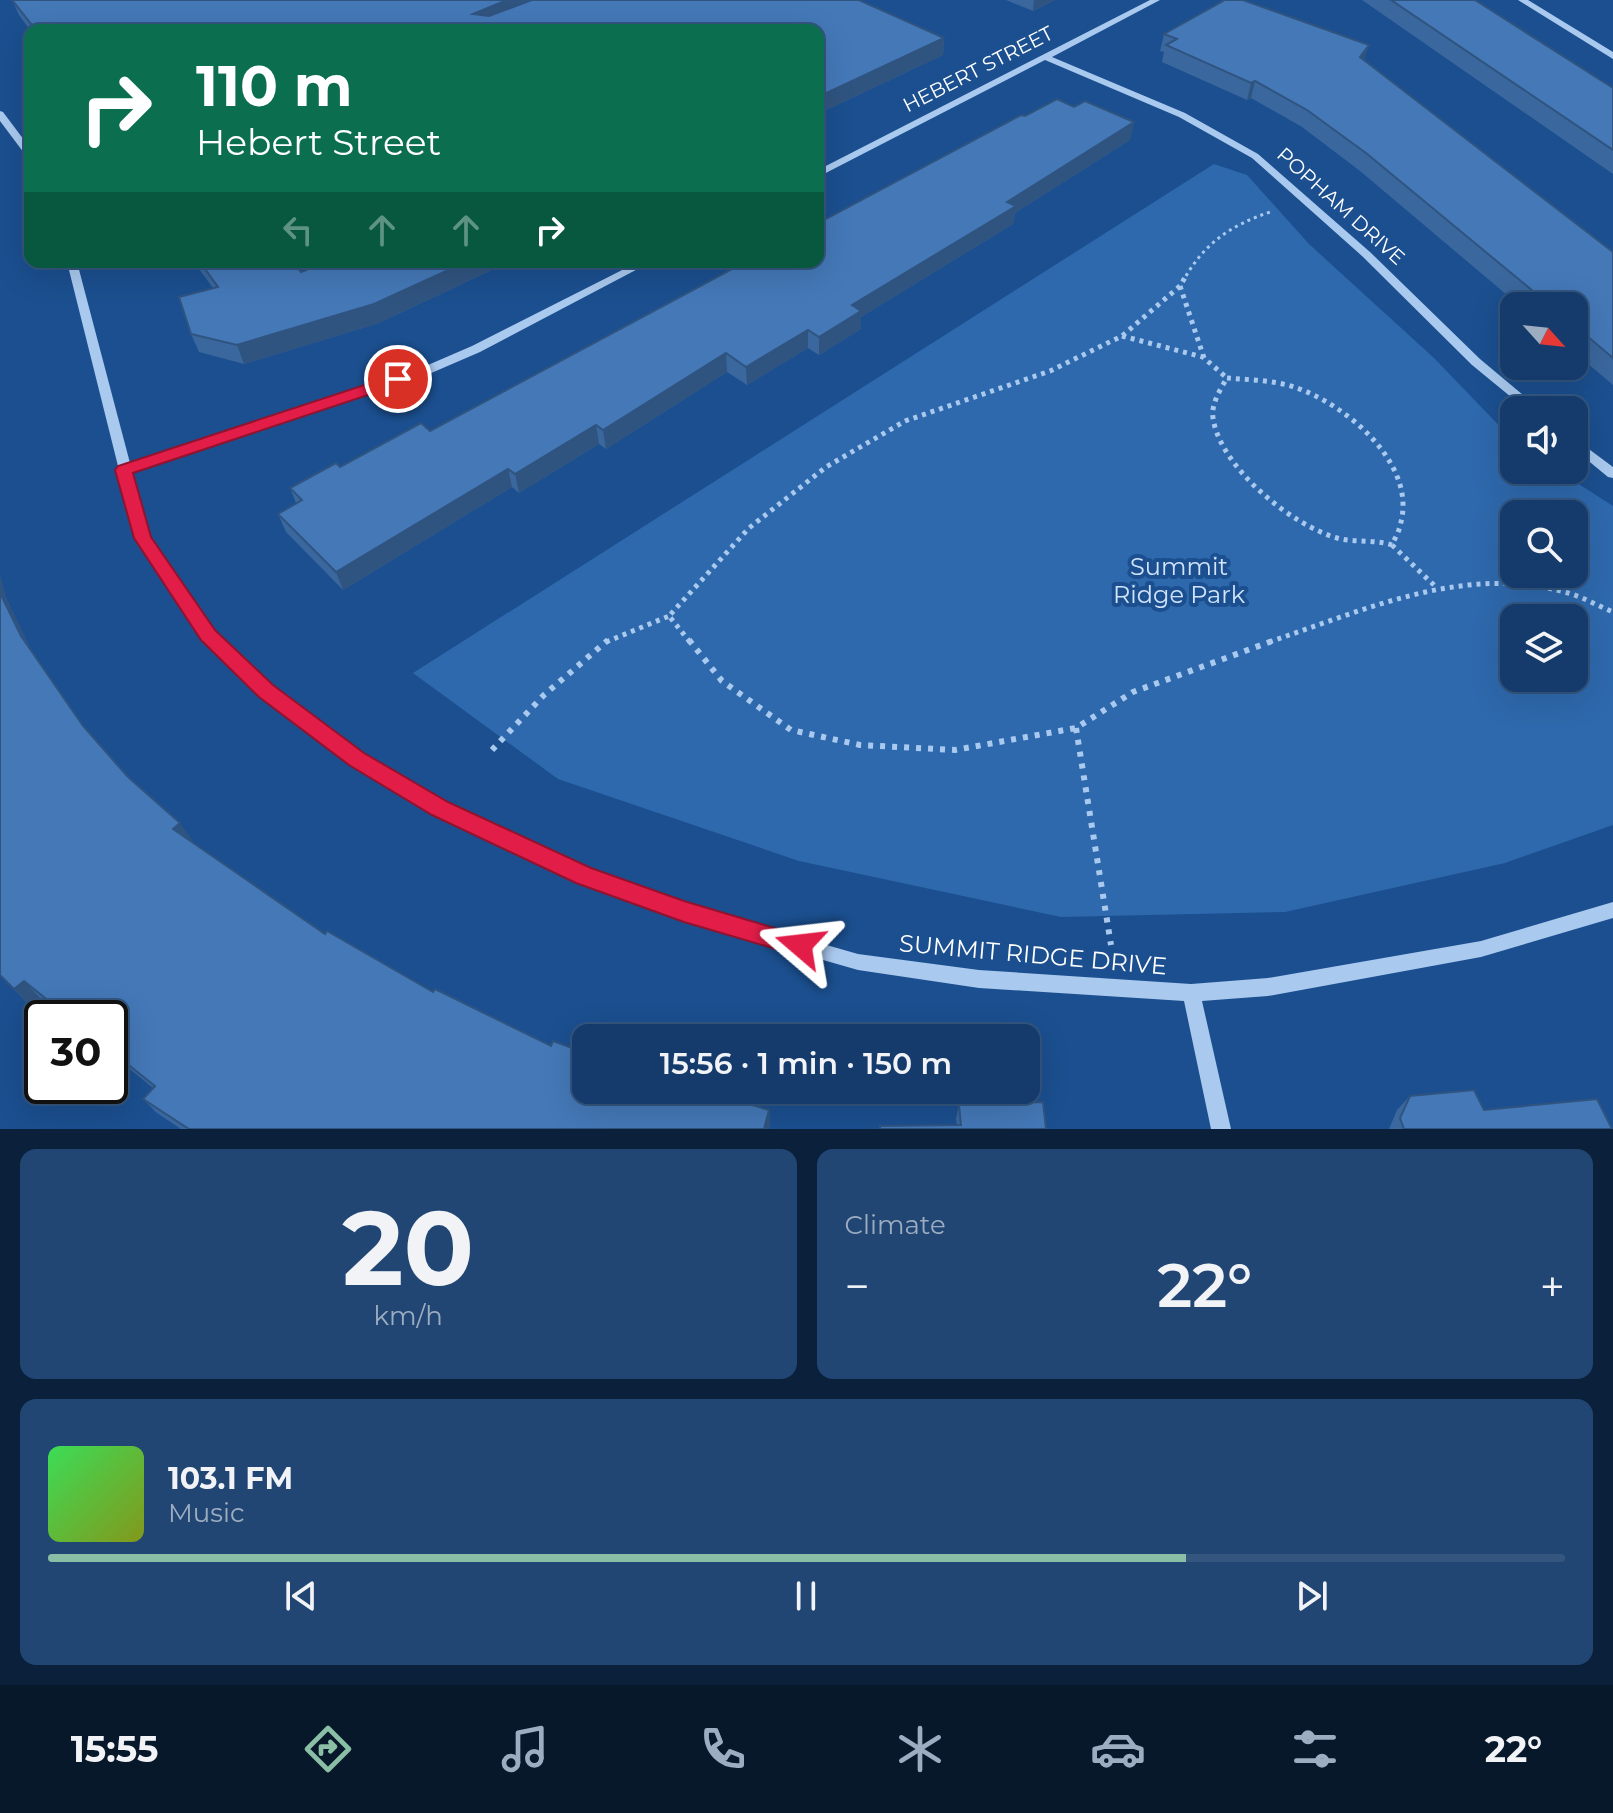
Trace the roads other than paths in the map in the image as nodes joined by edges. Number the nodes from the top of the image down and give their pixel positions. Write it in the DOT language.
graph roads {
  1 [pos="1156,0"];
  2 [pos="1522,0"];
  3 [pos="1613,56"];
  4 [pos="1045,57"];
  5 [pos="0,114"];
  6 [pos="24,147"];
  7 [pos="824,171"];
  8 [pos="74,268"];
  9 [pos="634,268"];
  10 [pos="1518,396"];
  11 [pos="1588,453"];
  12 [pos="124,470"];
  13 [pos="1613,474"];
  14 [pos="1613,910"];
  15 [pos="1191,993"];
  16 [pos="1221,1129"];
  1 -- 4 [label="street, HEBERT STREET"];
  2 -- 3 [label="street"];
  4 -- 7 [label="street, HEBERT STREET"];
  4 -- 10 [label="street, POPHAM DRIVE"];
  5 -- 6 [label="street"];
  8 -- 12 [label="street, SUMMIT RIDGE DRIVE"];
  9 -- 12 [label="street"];
  11 -- 13 [label="street"];
  12 -- 15 [label="street, SUMMIT RIDGE DRIVE"];
  14 -- 15 [label="street, SUMMIT RIDGE DRIVE"];
  15 -- 16 [label="street"];
}
